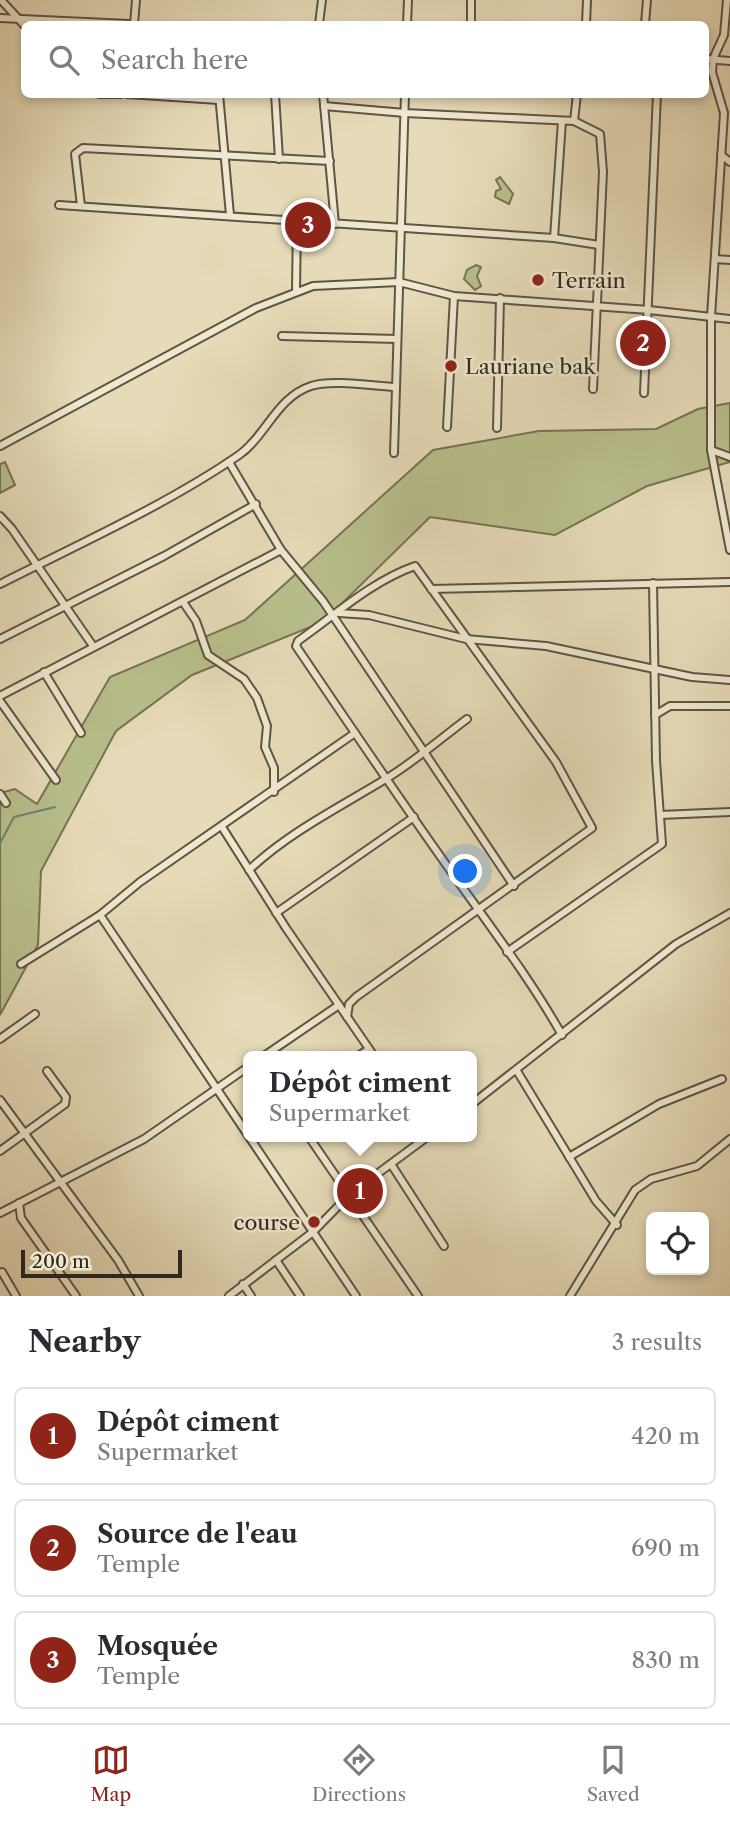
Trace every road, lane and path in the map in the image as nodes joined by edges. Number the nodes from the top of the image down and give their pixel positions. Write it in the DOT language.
graph roads {
  1 [pos="1,0"];
  2 [pos="136,0"];
  3 [pos="322,0"];
  4 [pos="408,0"];
  5 [pos="471,0"];
  6 [pos="587,0"];
  7 [pos="647,0"];
  8 [pos="727,0"];
  9 [pos="728,9"];
  10 [pos="0,18"];
  11 [pos="16,19"];
  12 [pos="30,21"];
  13 [pos="132,21"];
  14 [pos="319,21"];
  15 [pos="407,21"];
  16 [pos="471,21"];
  17 [pos="586,21"];
  18 [pos="645,21"];
  19 [pos="21,23"];
  20 [pos="709,59"];
  21 [pos="730,61"];
  22 [pos="219,98"];
  23 [pos="275,98"];
  24 [pos="323,98"];
  25 [pos="405,98"];
  26 [pos="577,98"];
  27 [pos="657,98"];
  28 [pos="324,106"];
  29 [pos="405,114"];
  30 [pos="562,121"];
  31 [pos="574,121"];
  32 [pos="224,154"];
  33 [pos="721,155"];
  34 [pos="279,159"];
  35 [pos="330,161"];
  36 [pos="730,162"];
  37 [pos="59,205"];
  38 [pos="81,206"];
  39 [pos="230,215"];
  40 [pos="297,222"];
  41 [pos="335,224"];
  42 [pos="401,228"];
  43 [pos="554,238"];
  44 [pos="599,245"];
  45 [pos="715,259"];
  46 [pos="730,260"];
  47 [pos="399,282"];
  48 [pos="296,290"];
  49 [pos="454,296"];
  50 [pos="500,298"];
  51 [pos="598,307"];
  52 [pos="649,310"];
  53 [pos="711,317"];
  54 [pos="730,319"];
  55 [pos="282,336"];
  56 [pos="397,339"];
  57 [pos="396,387"];
  58 [pos="593,389"];
  59 [pos="644,393"];
  60 [pos="447,427"];
  61 [pos="497,428"];
  62 [pos="0,446"];
  63 [pos="711,450"];
  64 [pos="394,453"];
  65 [pos="730,457"];
  66 [pos="229,462"];
  67 [pos="256,504"];
  68 [pos="1,520"];
  69 [pos="281,550"];
  70 [pos="730,550"];
  71 [pos="38,565"];
  72 [pos="730,582"];
  73 [pos="653,583"];
  74 [pos="0,584"];
  75 [pos="431,589"];
  76 [pos="183,603"];
  77 [pos="64,606"];
  78 [pos="334,615"];
  79 [pos="0,639"];
  80 [pos="466,639"];
  81 [pos="93,646"];
  82 [pos="653,669"];
  83 [pos="44,672"];
  84 [pos="730,680"];
  85 [pos="0,696"];
  86 [pos="0,701"];
  87 [pos="730,706"];
  88 [pos="655,715"];
  89 [pos="467,719"];
  90 [pos="81,733"];
  91 [pos="355,733"];
  92 [pos="424,751"];
  93 [pos="387,779"];
  94 [pos="56,780"];
  95 [pos="274,792"];
  96 [pos="0,794"];
  97 [pos="6,803"];
  98 [pos="730,812"];
  99 [pos="660,815"];
  100 [pos="414,817"];
  101 [pos="222,827"];
  102 [pos="249,870"];
  103 [pos="514,886"];
  104 [pos="479,909"];
  105 [pos="276,913"];
  106 [pos="730,913"];
  107 [pos="100,915"];
  108 [pos="507,952"];
  109 [pos="21,964"];
  110 [pos="339,1004"];
  111 [pos="35,1014"];
  112 [pos="347,1017"];
  113 [pos="562,1035"];
  114 [pos="0,1039"];
  115 [pos="369,1049"];
  116 [pos="271,1051"];
  117 [pos="366,1051"];
  118 [pos="243,1070"];
  119 [pos="47,1071"];
  120 [pos="517,1071"];
  121 [pos="722,1079"];
  122 [pos="216,1088"];
  123 [pos="0,1100"];
  124 [pos="477,1100"];
  125 [pos="243,1128"];
  126 [pos="24,1131"];
  127 [pos="730,1139"];
  128 [pos="252,1142"];
  129 [pos="313,1142"];
  130 [pos="420,1142"];
  131 [pos="0,1151"];
  132 [pos="569,1157"];
  133 [pos="390,1164"];
  134 [pos="61,1182"];
  135 [pos="350,1194"];
  136 [pos="19,1203"];
  137 [pos="0,1213"];
  138 [pos="617,1225"];
  139 [pos="313,1232"];
  140 [pos="444,1247"];
  141 [pos="276,1260"];
  142 [pos="2,1272"];
  143 [pos="243,1284"];
  144 [pos="16,1296"];
  145 [pos="76,1296"];
  146 [pos="139,1296"];
  147 [pos="229,1296"];
  148 [pos="251,1296"];
  149 [pos="300,1296"];
  150 [pos="356,1296"];
  151 [pos="418,1296"];
  152 [pos="570,1296"];
  1 -- 11 [label="street"];
  2 -- 13 [label="street"];
  3 -- 14 [label="street"];
  4 -- 15 [label="street"];
  5 -- 16 [label="street"];
  6 -- 17 [label="street"];
  7 -- 18 [label="street"];
  8 -- 9 [label="street"];
  9 -- 20 [label="street"];
  10 -- 11 [label="street"];
  11 -- 12 [label="street"];
  11 -- 19 [label="street"];
  20 -- 21 [label="street"];
  20 -- 33 [label="street"];
  22 -- 32 [label="street"];
  23 -- 34 [label="street"];
  24 -- 28 [label="street"];
  25 -- 29 [label="street"];
  26 -- 31 [label="street"];
  27 -- 52 [label="street"];
  28 -- 29 [label="street"];
  28 -- 35 [label="street"];
  29 -- 30 [label="street"];
  29 -- 42 [label="street"];
  30 -- 31 [label="street"];
  30 -- 43 [label="street"];
  31 -- 44 [label="street"];
  32 -- 34 [label="street"];
  32 -- 38 [label="street"];
  32 -- 39 [label="street"];
  33 -- 36 [label="street"];
  33 -- 45 [label="street"];
  34 -- 35 [label="street"];
  35 -- 41 [label="street"];
  37 -- 38 [label="street"];
  38 -- 39 [label="street"];
  39 -- 40 [label="street"];
  40 -- 41 [label="street"];
  40 -- 48 [label="street"];
  41 -- 42 [label="street"];
  42 -- 43 [label="street"];
  42 -- 47 [label="street"];
  43 -- 44 [label="street"];
  44 -- 51 [label="street"];
  45 -- 46 [label="street"];
  45 -- 53 [label="street"];
  47 -- 48 [label="street"];
  47 -- 49 [label="street"];
  47 -- 56 [label="street"];
  48 -- 62 [label="street"];
  49 -- 50 [label="street"];
  49 -- 60 [label="street"];
  50 -- 51 [label="street"];
  50 -- 61 [label="street"];
  51 -- 52 [label="street"];
  51 -- 58 [label="street"];
  52 -- 53 [label="street"];
  52 -- 59 [label="street"];
  53 -- 54 [label="street"];
  53 -- 63 [label="street"];
  55 -- 56 [label="street"];
  56 -- 57 [label="street"];
  57 -- 64 [label="street"];
  57 -- 66 [label="street"];
  63 -- 65 [label="street"];
  63 -- 70 [label="street"];
  66 -- 67 [label="street"];
  66 -- 71 [label="street"];
  67 -- 69 [label="street"];
  67 -- 77 [label="street"];
  68 -- 71 [label="street"];
  69 -- 76 [label="street"];
  69 -- 78 [label="street"];
  71 -- 74 [label="street"];
  71 -- 77 [label="street"];
  72 -- 73 [label="street"];
  73 -- 75 [label="street"];
  73 -- 82 [label="street"];
  75 -- 78 [label="street"];
  75 -- 80 [label="street"];
  76 -- 81 [label="street"];
  76 -- 95 [label="street"];
  77 -- 79 [label="street"];
  77 -- 81 [label="street"];
  78 -- 80 [label="street"];
  78 -- 91 [label="street"];
  78 -- 92 [label="street"];
  80 -- 82 [label="street"];
  80 -- 103 [label="street"];
  81 -- 83 [label="street"];
  82 -- 84 [label="street"];
  82 -- 88 [label="street"];
  83 -- 85 [label="street"];
  83 -- 90 [label="street"];
  86 -- 94 [label="street"];
  87 -- 88 [label="street"];
  88 -- 99 [label="street"];
  89 -- 92 [label="street"];
  91 -- 93 [label="street"];
  91 -- 95 [label="street"];
  92 -- 93 [label="street"];
  92 -- 103 [label="street"];
  93 -- 100 [label="street"];
  93 -- 102 [label="street"];
  95 -- 101 [label="street"];
  96 -- 97 [label="street"];
  98 -- 99 [label="street"];
  99 -- 108 [label="street"];
  100 -- 104 [label="street"];
  100 -- 105 [label="street"];
  101 -- 102 [label="street"];
  101 -- 107 [label="street"];
  102 -- 105 [label="street"];
  103 -- 104 [label="street"];
  104 -- 108 [label="street"];
  104 -- 112 [label="street"];
  105 -- 110 [label="street"];
  106 -- 113 [label="street"];
  107 -- 109 [label="street"];
  107 -- 122 [label="street"];
  108 -- 113 [label="street"];
  110 -- 112 [label="street"];
  110 -- 116 [label="street"];
  111 -- 114 [label="street"];
  112 -- 115 [label="street"];
  113 -- 120 [label="street"];
  115 -- 117 [label="street"];
  118 -- 122 [label="street"];
  119 -- 126 [label="street"];
  120 -- 124 [label="street"];
  120 -- 132 [label="street"];
  121 -- 132 [label="street"];
  122 -- 125 [label="street"];
  122 -- 134 [label="street"];
  123 -- 126 [label="street"];
  126 -- 131 [label="street"];
  126 -- 134 [label="street"];
  127 -- 138 [label="street"];
  128 -- 139 [label="street"];
  129 -- 135 [label="street"];
  130 -- 133 [label="street"];
  132 -- 138 [label="street"];
  133 -- 135 [label="street"];
  133 -- 140 [label="street"];
  134 -- 136 [label="street"];
  134 -- 146 [label="street"];
  135 -- 139 [label="street"];
  135 -- 151 [label="street"];
  136 -- 137 [label="street"];
  136 -- 145 [label="street"];
  138 -- 152 [label="street"];
  139 -- 141 [label="street"];
  139 -- 150 [label="street"];
  141 -- 143 [label="street"];
  141 -- 149 [label="street"];
  142 -- 144 [label="street"];
  143 -- 147 [label="street"];
  143 -- 148 [label="street"];
}
